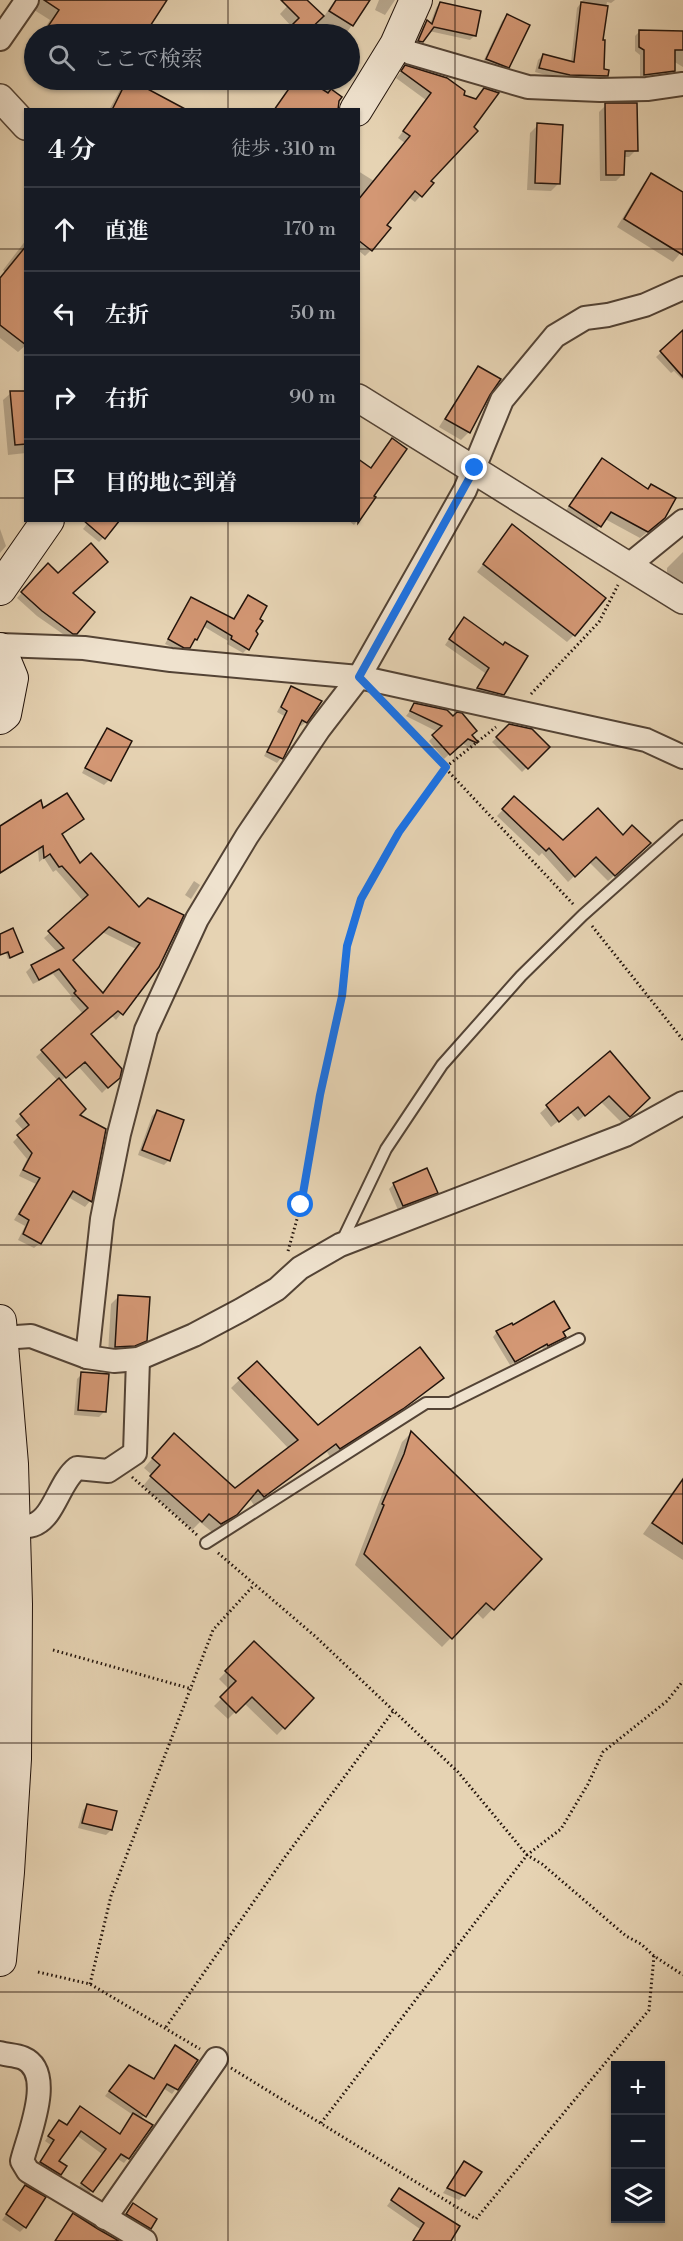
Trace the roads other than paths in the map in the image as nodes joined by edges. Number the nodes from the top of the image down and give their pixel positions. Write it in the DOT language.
graph roads {
  1 [pos="416,0"];
  2 [pos="18,3"];
  3 [pos="0,39"];
  4 [pos="396,45"];
  5 [pos="683,84"];
  6 [pos="0,98"];
  7 [pos="357,108"];
  8 [pos="24,124"];
  9 [pos="683,288"];
  10 [pos="360,399"];
  11 [pos="475,468"];
  12 [pos="683,521"];
  13 [pos="47,522"];
  14 [pos="629,565"];
  15 [pos="0,589"];
  16 [pos="683,600"];
  17 [pos="0,647"];
  18 [pos="359,677"];
  19 [pos="0,718"];
  20 [pos="683,757"];
  21 [pos="683,826"];
  22 [pos="683,1103"];
  23 [pos="340,1245"];
  24 [pos="1,1329"];
  25 [pos="579,1339"];
  26 [pos="87,1357"];
  27 [pos="138,1359"];
  28 [pos="14,1527"];
  29 [pos="206,1543"];
  30 [pos="0,1960"];
  31 [pos="0,2053"];
  32 [pos="216,2059"];
  33 [pos="105,2218"];
  34 [pos="145,2241"];
  1 -- 4 [label="main road"];
  2 -- 3 [label="street"];
  4 -- 5 [label="street"];
  4 -- 7 [label="main road"];
  6 -- 8 [label="street"];
  9 -- 11 [label="street"];
  10 -- 11 [label="street"];
  11 -- 14 [label="street"];
  11 -- 18 [label="street"];
  12 -- 14 [label="street"];
  13 -- 15 [label="main road"];
  14 -- 16 [label="street"];
  17 -- 18 [label="street"];
  17 -- 19 [label="main road"];
  18 -- 20 [label="street"];
  18 -- 26 [label="street"];
  21 -- 23 [label="lane"];
  22 -- 23 [label="street"];
  23 -- 27 [label="street"];
  24 -- 26 [label="street"];
  24 -- 28 [label="main road"];
  25 -- 29 [label="lane"];
  26 -- 27 [label="street"];
  27 -- 28 [label="street"];
  28 -- 30 [label="main road"];
  31 -- 33 [label="street"];
  32 -- 33 [label="street"];
  33 -- 34 [label="street"];
}
